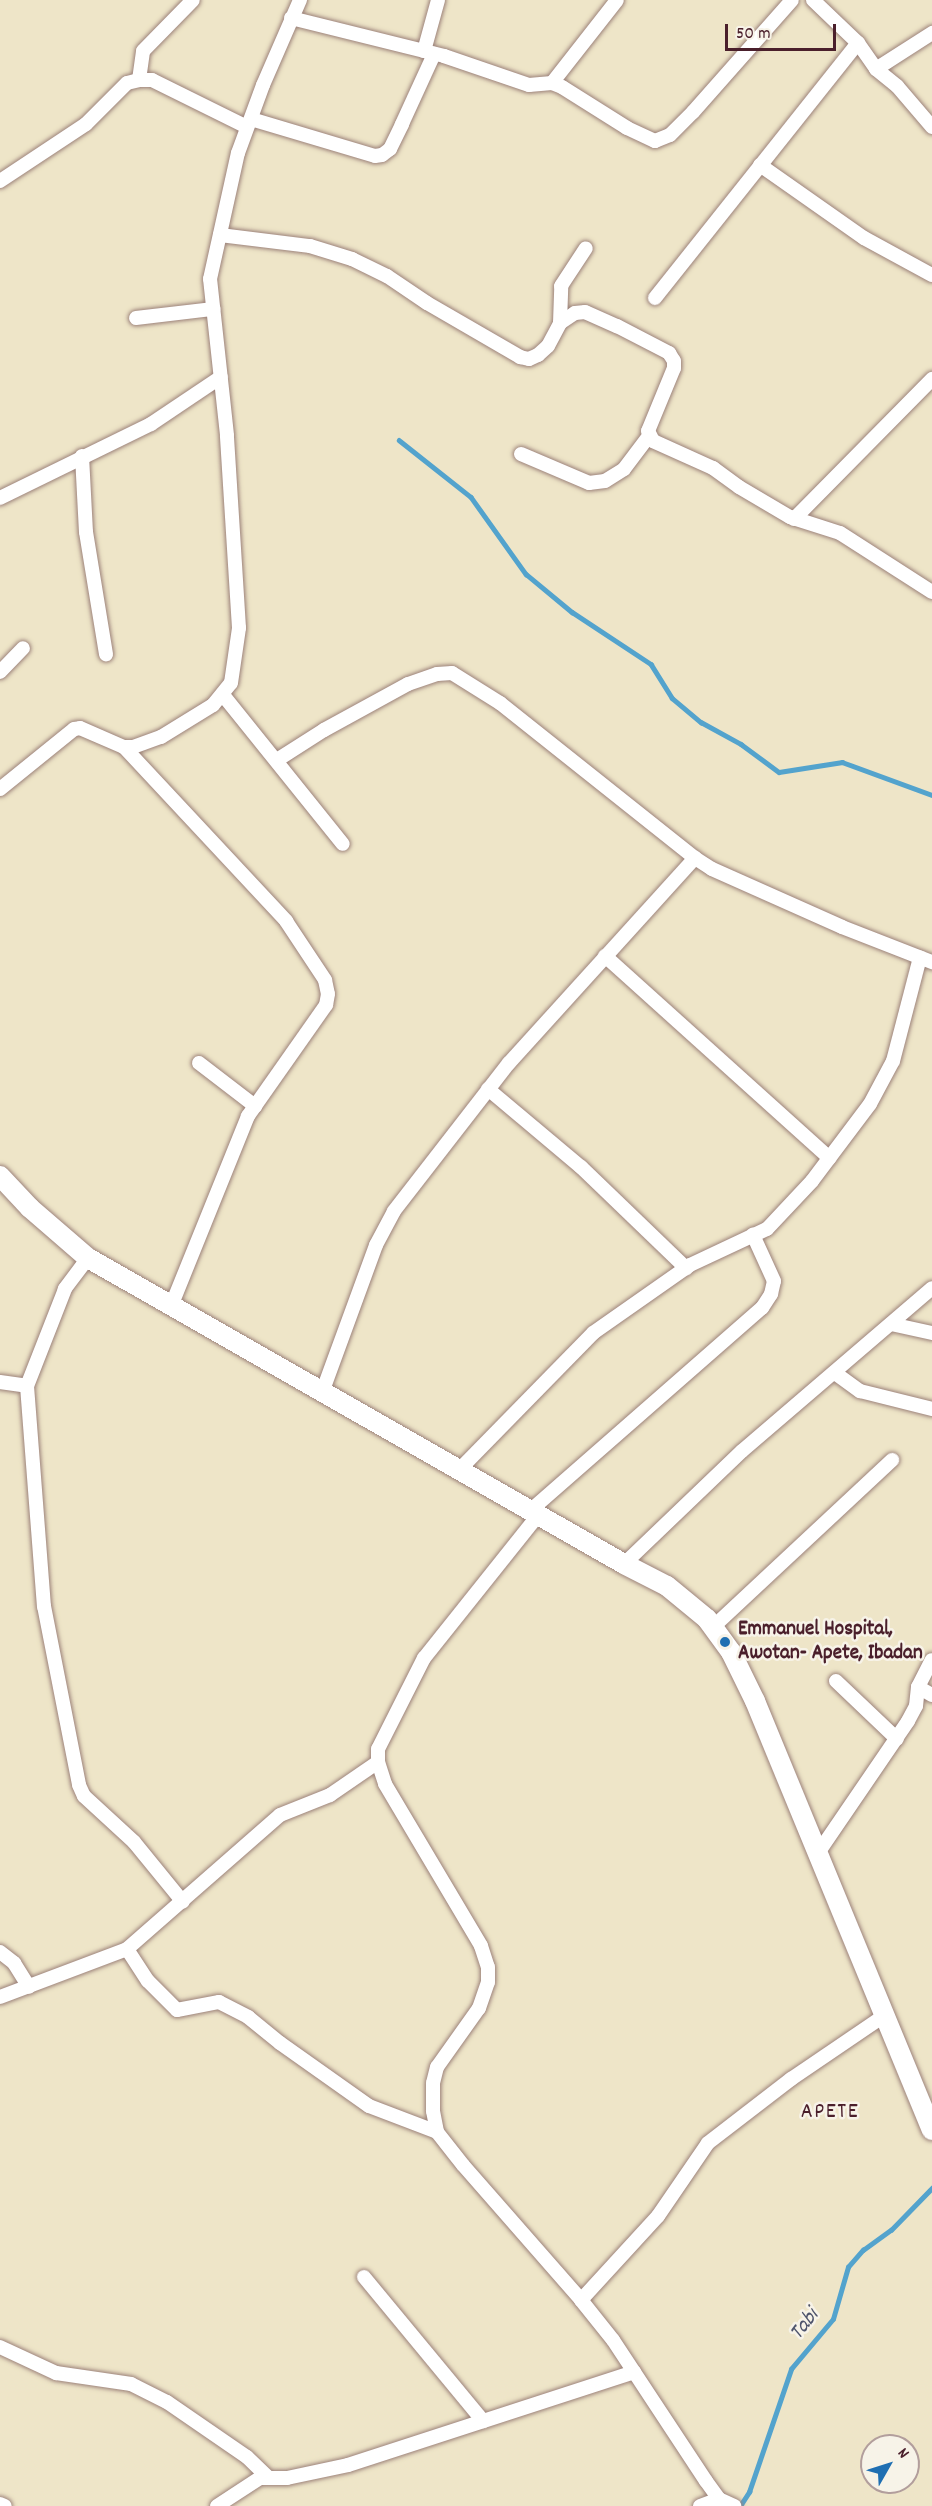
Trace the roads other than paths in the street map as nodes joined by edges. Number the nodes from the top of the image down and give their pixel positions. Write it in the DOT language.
graph roads {
  1 [pos="193,0"];
  2 [pos="300,0"];
  3 [pos="438,0"];
  4 [pos="617,0"];
  5 [pos="792,0"];
  6 [pos="813,0"];
  7 [pos="291,18"];
  8 [pos="932,33"];
  9 [pos="858,43"];
  10 [pos="429,52"];
  11 [pos="876,69"];
  12 [pos="140,80"];
  13 [pos="552,83"];
  14 [pos="249,123"];
  15 [pos="932,127"];
  16 [pos="760,165"];
  17 [pos="2,176"];
  18 [pos="220,235"];
  19 [pos="586,249"];
  20 [pos="932,276"];
  21 [pos="655,298"];
  22 [pos="213,309"];
  23 [pos="136,318"];
  24 [pos="560,323"];
  25 [pos="221,377"];
  26 [pos="932,379"];
  27 [pos="649,436"];
  28 [pos="521,454"];
  29 [pos="82,456"];
  30 [pos="0,498"];
  31 [pos="794,519"];
  32 [pos="932,592"];
  33 [pos="23,648"];
  34 [pos="106,654"];
  35 [pos="0,672"];
  36 [pos="223,695"];
  37 [pos="124,747"];
  38 [pos="276,760"];
  39 [pos="0,789"];
  40 [pos="343,844"];
  41 [pos="694,858"];
  42 [pos="605,956"];
  43 [pos="926,959"];
  44 [pos="198,1063"];
  45 [pos="488,1089"];
  46 [pos="255,1106"];
  47 [pos="830,1158"];
  48 [pos="0,1176"];
  49 [pos="753,1235"];
  50 [pos="88,1258"];
  51 [pos="686,1268"];
  52 [pos="929,1293"];
  53 [pos="172,1304"];
  54 [pos="891,1324"];
  55 [pos="932,1333"];
  56 [pos="835,1373"];
  57 [pos="0,1382"];
  58 [pos="27,1386"];
  59 [pos="323,1390"];
  60 [pos="932,1409"];
  61 [pos="892,1460"];
  62 [pos="460,1469"];
  63 [pos="535,1512"];
  64 [pos="624,1564"];
  65 [pos="713,1627"];
  66 [pos="932,1660"];
  67 [pos="836,1681"];
  68 [pos="918,1687"];
  69 [pos="932,1695"];
  70 [pos="897,1738"];
  71 [pos="378,1762"];
  72 [pos="818,1853"];
  73 [pos="183,1902"];
  74 [pos="127,1949"];
  75 [pos="0,1952"];
  76 [pos="29,1987"];
  77 [pos="0,1997"];
  78 [pos="885,2015"];
  79 [pos="932,2130"];
  80 [pos="438,2132"];
  81 [pos="364,2277"];
  82 [pos="582,2300"];
  83 [pos="0,2347"];
  84 [pos="634,2372"];
  85 [pos="483,2421"];
  86 [pos="269,2478"];
  87 [pos="729,2503"];
  88 [pos="0,2504"];
  89 [pos="5,2506"];
  90 [pos="217,2506"];
  91 [pos="700,2506"];
  1 -- 12 [label="street"];
  2 -- 7 [label="street"];
  3 -- 10 [label="street"];
  4 -- 13 [label="street"];
  5 -- 13 [label="street"];
  6 -- 9 [label="street"];
  7 -- 10 [label="street"];
  7 -- 14 [label="street"];
  8 -- 11 [label="street"];
  9 -- 11 [label="street"];
  9 -- 16 [label="street"];
  10 -- 13 [label="street"];
  10 -- 14 [label="street"];
  11 -- 15 [label="street"];
  12 -- 14 [label="street"];
  12 -- 17 [label="street"];
  14 -- 18 [label="street"];
  16 -- 20 [label="street"];
  16 -- 21 [label="street"];
  18 -- 22 [label="street"];
  18 -- 24 [label="street"];
  19 -- 24 [label="street"];
  22 -- 23 [label="street"];
  22 -- 25 [label="street"];
  24 -- 27 [label="street"];
  25 -- 29 [label="street"];
  25 -- 36 [label="street"];
  26 -- 31 [label="street"];
  27 -- 28 [label="street"];
  27 -- 31 [label="street"];
  29 -- 30 [label="street"];
  29 -- 34 [label="street"];
  31 -- 32 [label="street"];
  33 -- 35 [label="street"];
  36 -- 37 [label="street"];
  36 -- 38 [label="street"];
  37 -- 39 [label="street"];
  37 -- 46 [label="street"];
  38 -- 40 [label="street"];
  38 -- 41 [label="street"];
  41 -- 42 [label="street"];
  41 -- 43 [label="street"];
  42 -- 45 [label="street"];
  42 -- 47 [label="street"];
  43 -- 47 [label="street"];
  44 -- 46 [label="street"];
  45 -- 51 [label="street"];
  45 -- 59 [label="street"];
  46 -- 53 [label="street"];
  47 -- 49 [label="street"];
  48 -- 50 [label="main road"];
  49 -- 51 [label="street"];
  49 -- 63 [label="street"];
  50 -- 53 [label="main road"];
  50 -- 58 [label="street"];
  51 -- 62 [label="street"];
  52 -- 54 [label="street"];
  53 -- 59 [label="main road"];
  54 -- 55 [label="street"];
  54 -- 56 [label="street"];
  56 -- 60 [label="street"];
  56 -- 64 [label="street"];
  57 -- 58 [label="street"];
  58 -- 73 [label="street"];
  59 -- 62 [label="main road"];
  61 -- 65 [label="street"];
  62 -- 63 [label="main road"];
  63 -- 64 [label="main road"];
  63 -- 71 [label="street"];
  64 -- 65 [label="main road"];
  65 -- 72 [label="main road"];
  66 -- 68 [label="street"];
  67 -- 70 [label="street"];
  68 -- 69 [label="street"];
  68 -- 70 [label="street"];
  70 -- 72 [label="street"];
  71 -- 73 [label="street"];
  71 -- 80 [label="street"];
  72 -- 78 [label="main road"];
  73 -- 74 [label="street"];
  74 -- 76 [label="street"];
  74 -- 80 [label="street"];
  75 -- 76 [label="street"];
  76 -- 77 [label="street"];
  78 -- 79 [label="main road"];
  78 -- 82 [label="street"];
  80 -- 82 [label="street"];
  81 -- 85 [label="street"];
  82 -- 84 [label="street"];
  83 -- 86 [label="street"];
  84 -- 85 [label="street"];
  84 -- 87 [label="street"];
  85 -- 86 [label="street"];
  86 -- 90 [label="street"];
  87 -- 91 [label="street"];
  88 -- 89 [label="street"];
}
